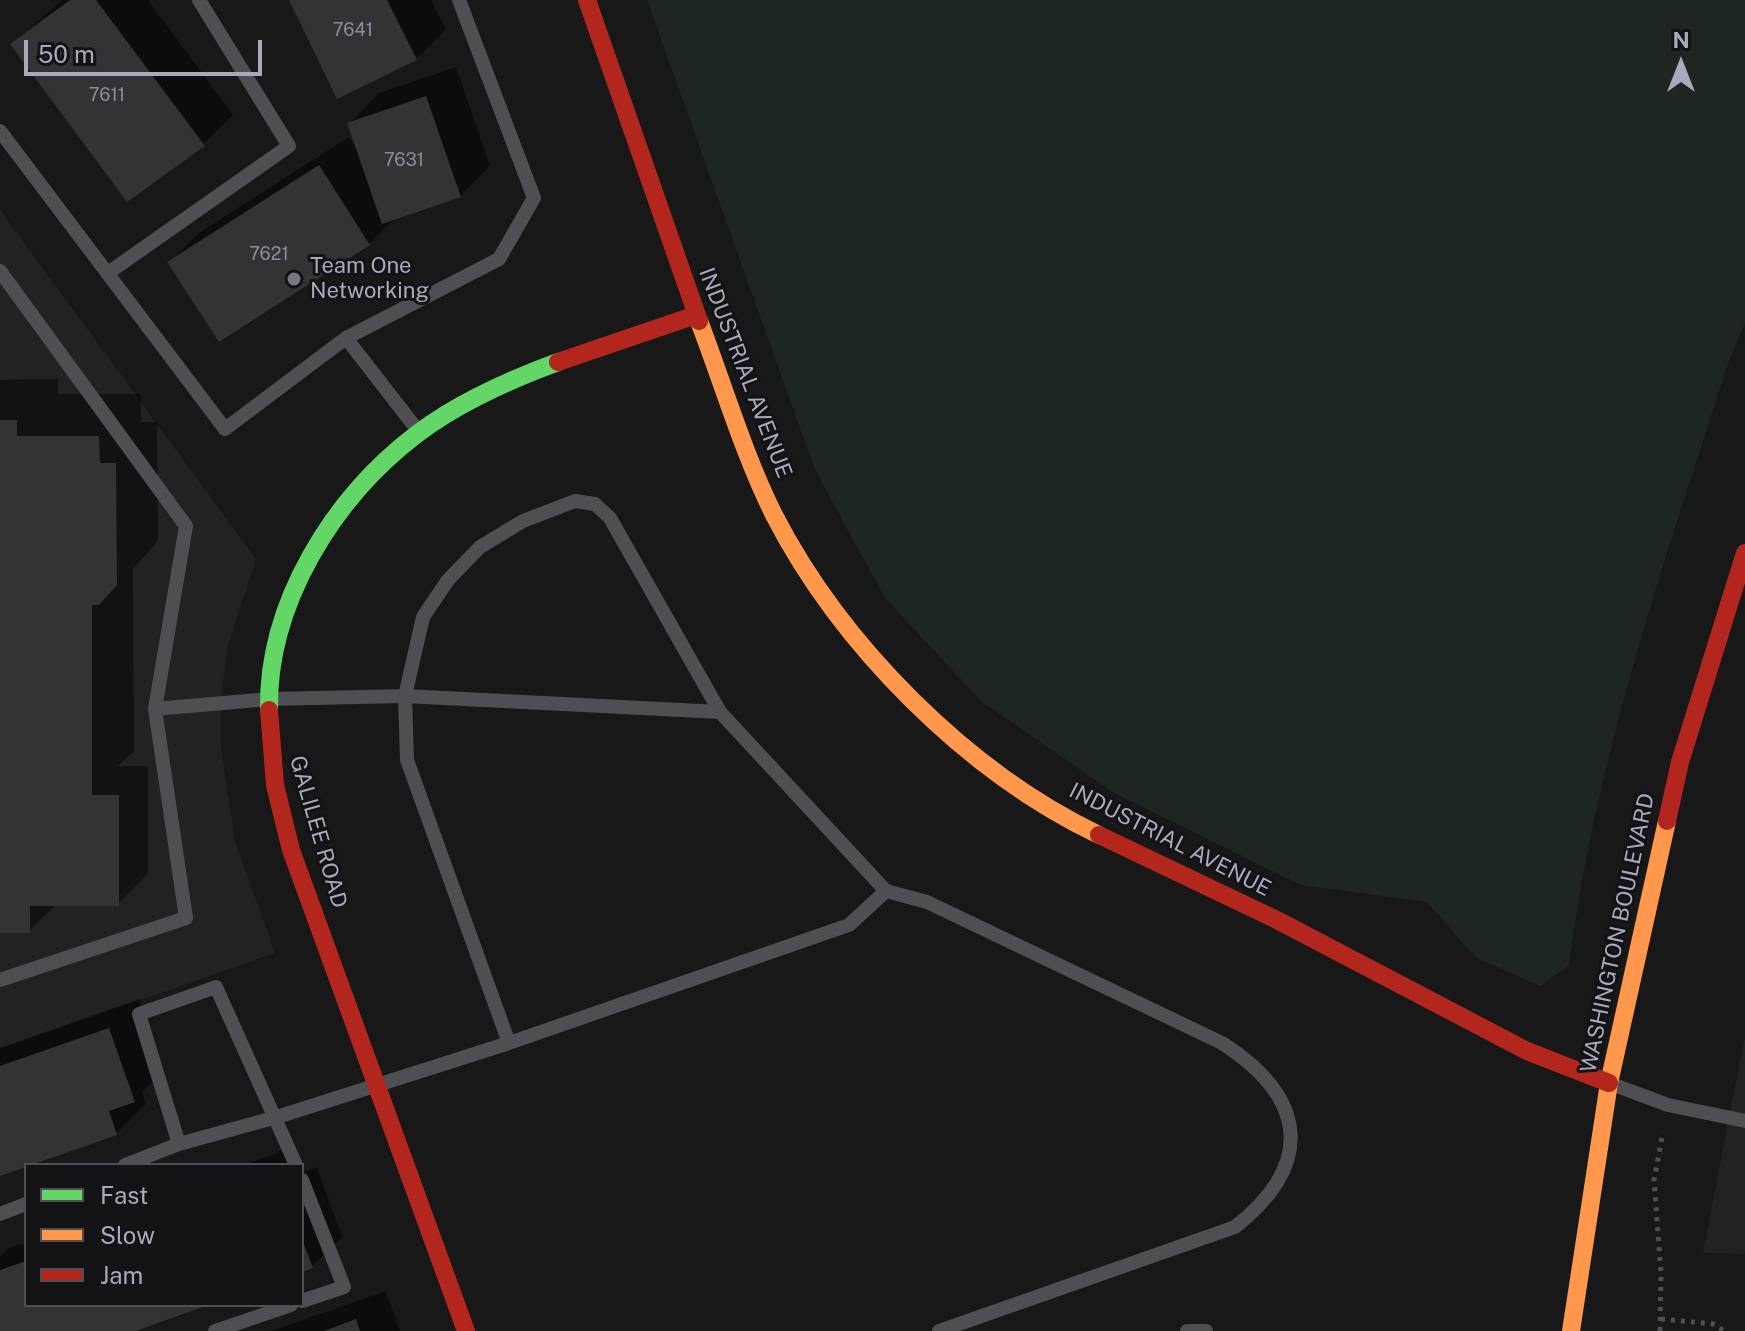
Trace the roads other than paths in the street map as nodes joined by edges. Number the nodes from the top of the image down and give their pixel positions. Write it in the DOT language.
graph roads {
  1 [pos="199,0"];
  2 [pos="459,0"];
  3 [pos="587,0"];
  4 [pos="0,131"];
  5 [pos="0,271"];
  6 [pos="108,273"];
  7 [pos="696,315"];
  8 [pos="346,338"];
  9 [pos="419,432"];
  10 [pos="1745,553"];
  11 [pos="405,696"];
  12 [pos="269,699"];
  13 [pos="155,709"];
  14 [pos="720,712"];
  15 [pos="886,891"];
  16 [pos="0,980"];
  17 [pos="509,1043"];
  18 [pos="1609,1083"];
  19 [pos="377,1085"];
  20 [pos="277,1117"];
  21 [pos="1745,1121"];
  22 [pos="179,1144"];
  23 [pos="130,1163"];
  24 [pos="295,1163"];
  25 [pos="304,1185"];
  26 [pos="24,1205"];
  27 [pos="0,1214"];
  28 [pos="304,1300"];
  29 [pos="285,1307"];
  30 [pos="215,1331"];
  31 [pos="466,1331"];
  32 [pos="939,1331"];
  33 [pos="1187,1331"];
  34 [pos="1206,1331"];
  35 [pos="1571,1331"];
  1 -- 6 [label="lane"];
  2 -- 8 [label="lane"];
  3 -- 7 [label="street, INDUSTRIAL AVENUE"];
  4 -- 6 [label="lane"];
  5 -- 13 [label="lane"];
  6 -- 8 [label="lane"];
  7 -- 9 [label="street, GALILEE ROAD"];
  7 -- 18 [label="street, INDUSTRIAL AVENUE"];
  8 -- 9 [label="lane"];
  9 -- 12 [label="street, GALILEE ROAD"];
  10 -- 18 [label="street, WASHINGTON BOULEVARD"];
  11 -- 12 [label="lane"];
  11 -- 14 [label="lane"];
  11 -- 14 [label="lane"];
  11 -- 17 [label="lane"];
  12 -- 13 [label="lane"];
  12 -- 19 [label="street, GALILEE ROAD"];
  13 -- 16 [label="lane"];
  14 -- 15 [label="lane"];
  15 -- 17 [label="lane"];
  15 -- 32 [label="lane"];
  17 -- 19 [label="lane"];
  18 -- 21 [label="lane"];
  18 -- 35 [label="street, WASHINGTON BOULEVARD"];
  19 -- 20 [label="lane"];
  19 -- 31 [label="street, GALILEE ROAD"];
  20 -- 22 [label="lane"];
  20 -- 22 [label="lane"];
  20 -- 24 [label="lane"];
  22 -- 23 [label="lane"];
  25 -- 28 [label="lane"];
  26 -- 27 [label="lane"];
  29 -- 30 [label="lane"];
  33 -- 34 [label="lane"];
}
